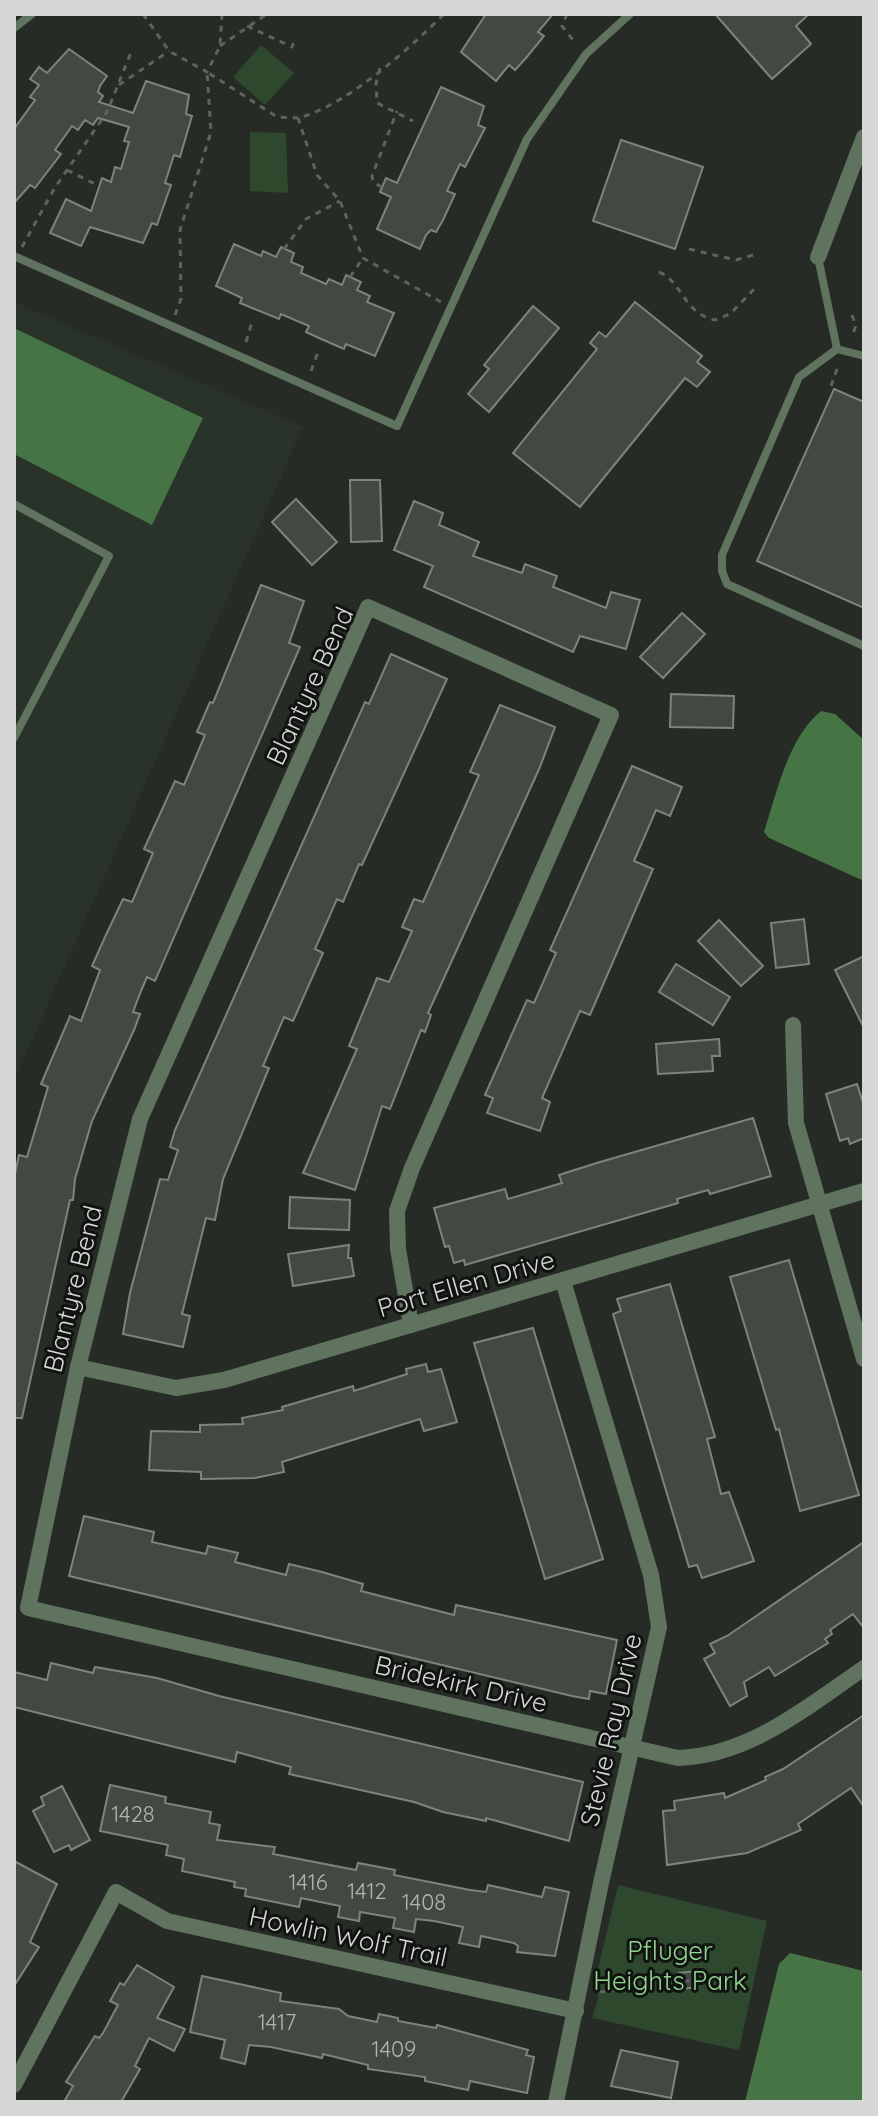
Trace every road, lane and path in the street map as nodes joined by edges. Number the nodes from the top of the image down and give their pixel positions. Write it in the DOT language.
graph roads {
  1 [pos="32,14"];
  2 [pos="143,14"];
  3 [pos="222,14"];
  4 [pos="267,14"];
  5 [pos="444,14"];
  6 [pos="567,14"];
  7 [pos="630,14"];
  8 [pos="247,26"];
  9 [pos="14,28"];
  10 [pos="295,39"];
  11 [pos="220,46"];
  12 [pos="132,50"];
  13 [pos="169,51"];
  14 [pos="586,54"];
  15 [pos="380,68"];
  16 [pos="207,72"];
  17 [pos="117,87"];
  18 [pos="397,111"];
  19 [pos="298,118"];
  20 [pos="413,121"];
  21 [pos="864,137"];
  22 [pos="859,167"];
  23 [pos="67,170"];
  24 [pos="95,184"];
  25 [pos="382,187"];
  26 [pos="340,201"];
  27 [pos="284,249"];
  28 [pos="689,249"];
  29 [pos="753,255"];
  30 [pos="15,256"];
  31 [pos="818,257"];
  32 [pos="363,258"];
  33 [pos="659,272"];
  34 [pos="350,277"];
  35 [pos="758,285"];
  36 [pos="451,306"];
  37 [pos="852,315"];
  38 [pos="253,319"];
  39 [pos="171,326"];
  40 [pos="853,333"];
  41 [pos="319,349"];
  42 [pos="837,349"];
  43 [pos="864,356"];
  44 [pos="241,357"];
  45 [pos="837,369"];
  46 [pos="306,386"];
  47 [pos="831,386"];
  48 [pos="14,504"];
  49 [pos="864,646"];
  50 [pos="14,738"];
  51 [pos="793,1025"];
  52 [pos="864,1191"];
  53 [pos="818,1205"];
  54 [pos="563,1281"];
  55 [pos="411,1325"];
  56 [pos="864,1359"];
  57 [pos="78,1367"];
  58 [pos="28,1608"];
  59 [pos="864,1668"];
  60 [pos="633,1749"];
  61 [pos="707,1978"];
  62 [pos="600,1992"];
  63 [pos="576,2011"];
  64 [pos="14,2085"];
  65 [pos="556,2102"];
  1 -- 9 [label="lane"];
  2 -- 13 [label="path"];
  3 -- 11 [label="path"];
  4 -- 8 [label="path"];
  5 -- 15 [label="path"];
  6 -- 14 [label="path"];
  7 -- 14 [label="lane"];
  8 -- 10 [label="path"];
  8 -- 11 [label="path"];
  11 -- 16 [label="path"];
  12 -- 17 [label="path"];
  13 -- 16 [label="path"];
  13 -- 17 [label="path"];
  14 -- 36 [label="lane"];
  15 -- 18 [label="path"];
  15 -- 19 [label="path"];
  16 -- 19 [label="path"];
  16 -- 39 [label="path"];
  17 -- 23 [label="path"];
  18 -- 20 [label="path"];
  18 -- 25 [label="path"];
  19 -- 26 [label="path"];
  21 -- 22 [label="street"];
  22 -- 31 [label="street"];
  23 -- 24 [label="path"];
  23 -- 30 [label="path"];
  26 -- 27 [label="path"];
  26 -- 32 [label="path"];
  28 -- 29 [label="path"];
  30 -- 39 [label="lane"];
  31 -- 42 [label="lane"];
  32 -- 34 [label="path"];
  32 -- 36 [label="path"];
  33 -- 35 [label="path"];
  36 -- 46 [label="lane"];
  37 -- 40 [label="path"];
  38 -- 44 [label="path"];
  39 -- 44 [label="lane"];
  41 -- 46 [label="path"];
  42 -- 43 [label="lane"];
  42 -- 49 [label="lane"];
  44 -- 46 [label="lane"];
  45 -- 47 [label="path"];
  48 -- 50 [label="lane"];
  51 -- 53 [label="street"];
  52 -- 53 [label="street, Port Ellen Drive"];
  53 -- 54 [label="street, Port Ellen Drive"];
  53 -- 56 [label="street"];
  54 -- 55 [label="street, Port Ellen Drive"];
  54 -- 60 [label="street, Stevie Ray Drive"];
  55 -- 57 [label="street, Port Ellen Drive"];
  55 -- 57 [label="street, Blantyre Bend"];
  57 -- 58 [label="street, Blantyre Bend"];
  58 -- 60 [label="street, Bridekirk Drive"];
  59 -- 60 [label="street, Bridekirk Drive"];
  60 -- 63 [label="street, Stevie Ray Drive"];
  61 -- 62 [label="path"];
  63 -- 64 [label="street, Howlin Wolf Trail"];
  63 -- 65 [label="street, Stevie Ray Drive"];
}
